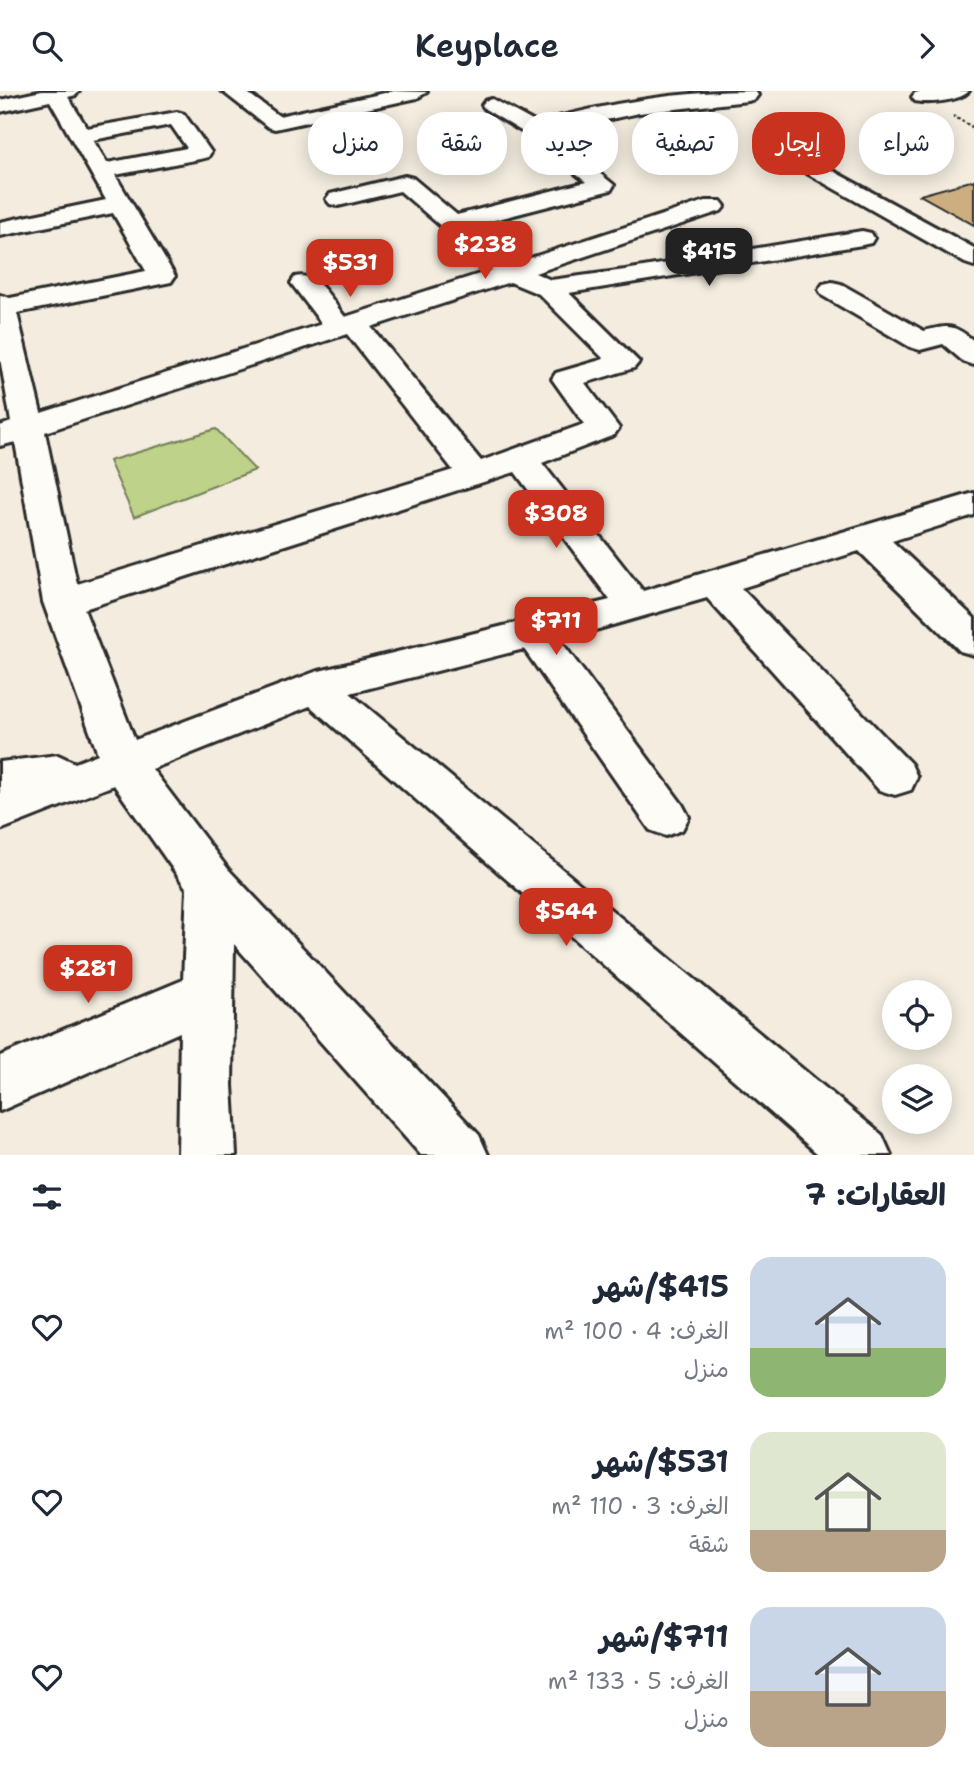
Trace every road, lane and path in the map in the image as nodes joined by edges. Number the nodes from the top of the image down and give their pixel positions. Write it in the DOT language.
graph roads {
  1 [pos="232,91"];
  2 [pos="416,91"];
  3 [pos="959,91"];
  4 [pos="63,92"];
  5 [pos="748,95"];
  6 [pos="678,96"];
  7 [pos="922,97"];
  8 [pos="492,105"];
  9 [pos="0,106"];
  10 [pos="597,112"];
  11 [pos="974,120"];
  12 [pos="962,122"];
  13 [pos="521,123"];
  14 [pos="80,136"];
  15 [pos="101,171"];
  16 [pos="590,175"];
  17 [pos="827,175"];
  18 [pos="338,199"];
  19 [pos="120,204"];
  20 [pos="713,206"];
  21 [pos="454,223"];
  22 [pos="0,229"];
  23 [pos="862,238"];
  24 [pos="974,258"];
  25 [pos="511,274"];
  26 [pos="304,283"];
  27 [pos="548,288"];
  28 [pos="832,291"];
  29 [pos="1,306"];
  30 [pos="346,326"];
  31 [pos="6,351"];
  32 [pos="974,356"];
  33 [pos="13,432"];
  34 [pos="523,459"];
  35 [pos="474,474"];
  36 [pos="974,504"];
  37 [pos="864,536"];
  38 [pos="714,582"];
  39 [pos="62,602"];
  40 [pos="635,607"];
  41 [pos="533,632"];
  42 [pos="974,641"];
  43 [pos="315,687"];
  44 [pos="123,764"];
  45 [pos="895,777"];
  46 [pos="0,781"];
  47 [pos="0,811"];
  48 [pos="666,817"];
  49 [pos="211,884"];
  50 [pos="206,995"];
  51 [pos="0,1084"];
  52 [pos="207,1155"];
  53 [pos="459,1155"];
  54 [pos="862,1155"];
  1 -- 2 [label="street"];
  3 -- 7 [label="street"];
  4 -- 9 [label="street"];
  4 -- 14 [label="street"];
  5 -- 6 [label="street"];
  6 -- 10 [label="street"];
  8 -- 13 [label="street"];
  11 -- 12 [label="path"];
  14 -- 15 [label="street"];
  14 -- 15 [label="street"];
  15 -- 19 [label="street"];
  16 -- 21 [label="street"];
  17 -- 24 [label="street"];
  18 -- 21 [label="street"];
  19 -- 22 [label="street"];
  19 -- 29 [label="street"];
  20 -- 25 [label="street"];
  21 -- 25 [label="street"];
  23 -- 27 [label="street"];
  25 -- 27 [label="street"];
  25 -- 30 [label="street"];
  26 -- 30 [label="street"];
  27 -- 34 [label="street"];
  28 -- 32 [label="street"];
  29 -- 31 [label="street"];
  30 -- 33 [label="street"];
  30 -- 35 [label="street"];
  31 -- 33 [label="street"];
  33 -- 39 [label="street"];
  34 -- 35 [label="street"];
  34 -- 40 [label="street"];
  35 -- 39 [label="street"];
  36 -- 37 [label="street"];
  37 -- 38 [label="street"];
  37 -- 42 [label="street"];
  38 -- 40 [label="street"];
  38 -- 45 [label="street"];
  39 -- 44 [label="street"];
  40 -- 41 [label="street"];
  41 -- 43 [label="street"];
  41 -- 48 [label="street"];
  43 -- 44 [label="street"];
  43 -- 54 [label="street"];
  44 -- 46 [label="street"];
  44 -- 47 [label="street"];
  44 -- 49 [label="street"];
  49 -- 50 [label="street"];
  49 -- 53 [label="street"];
  50 -- 51 [label="street"];
  50 -- 52 [label="street"];
}
